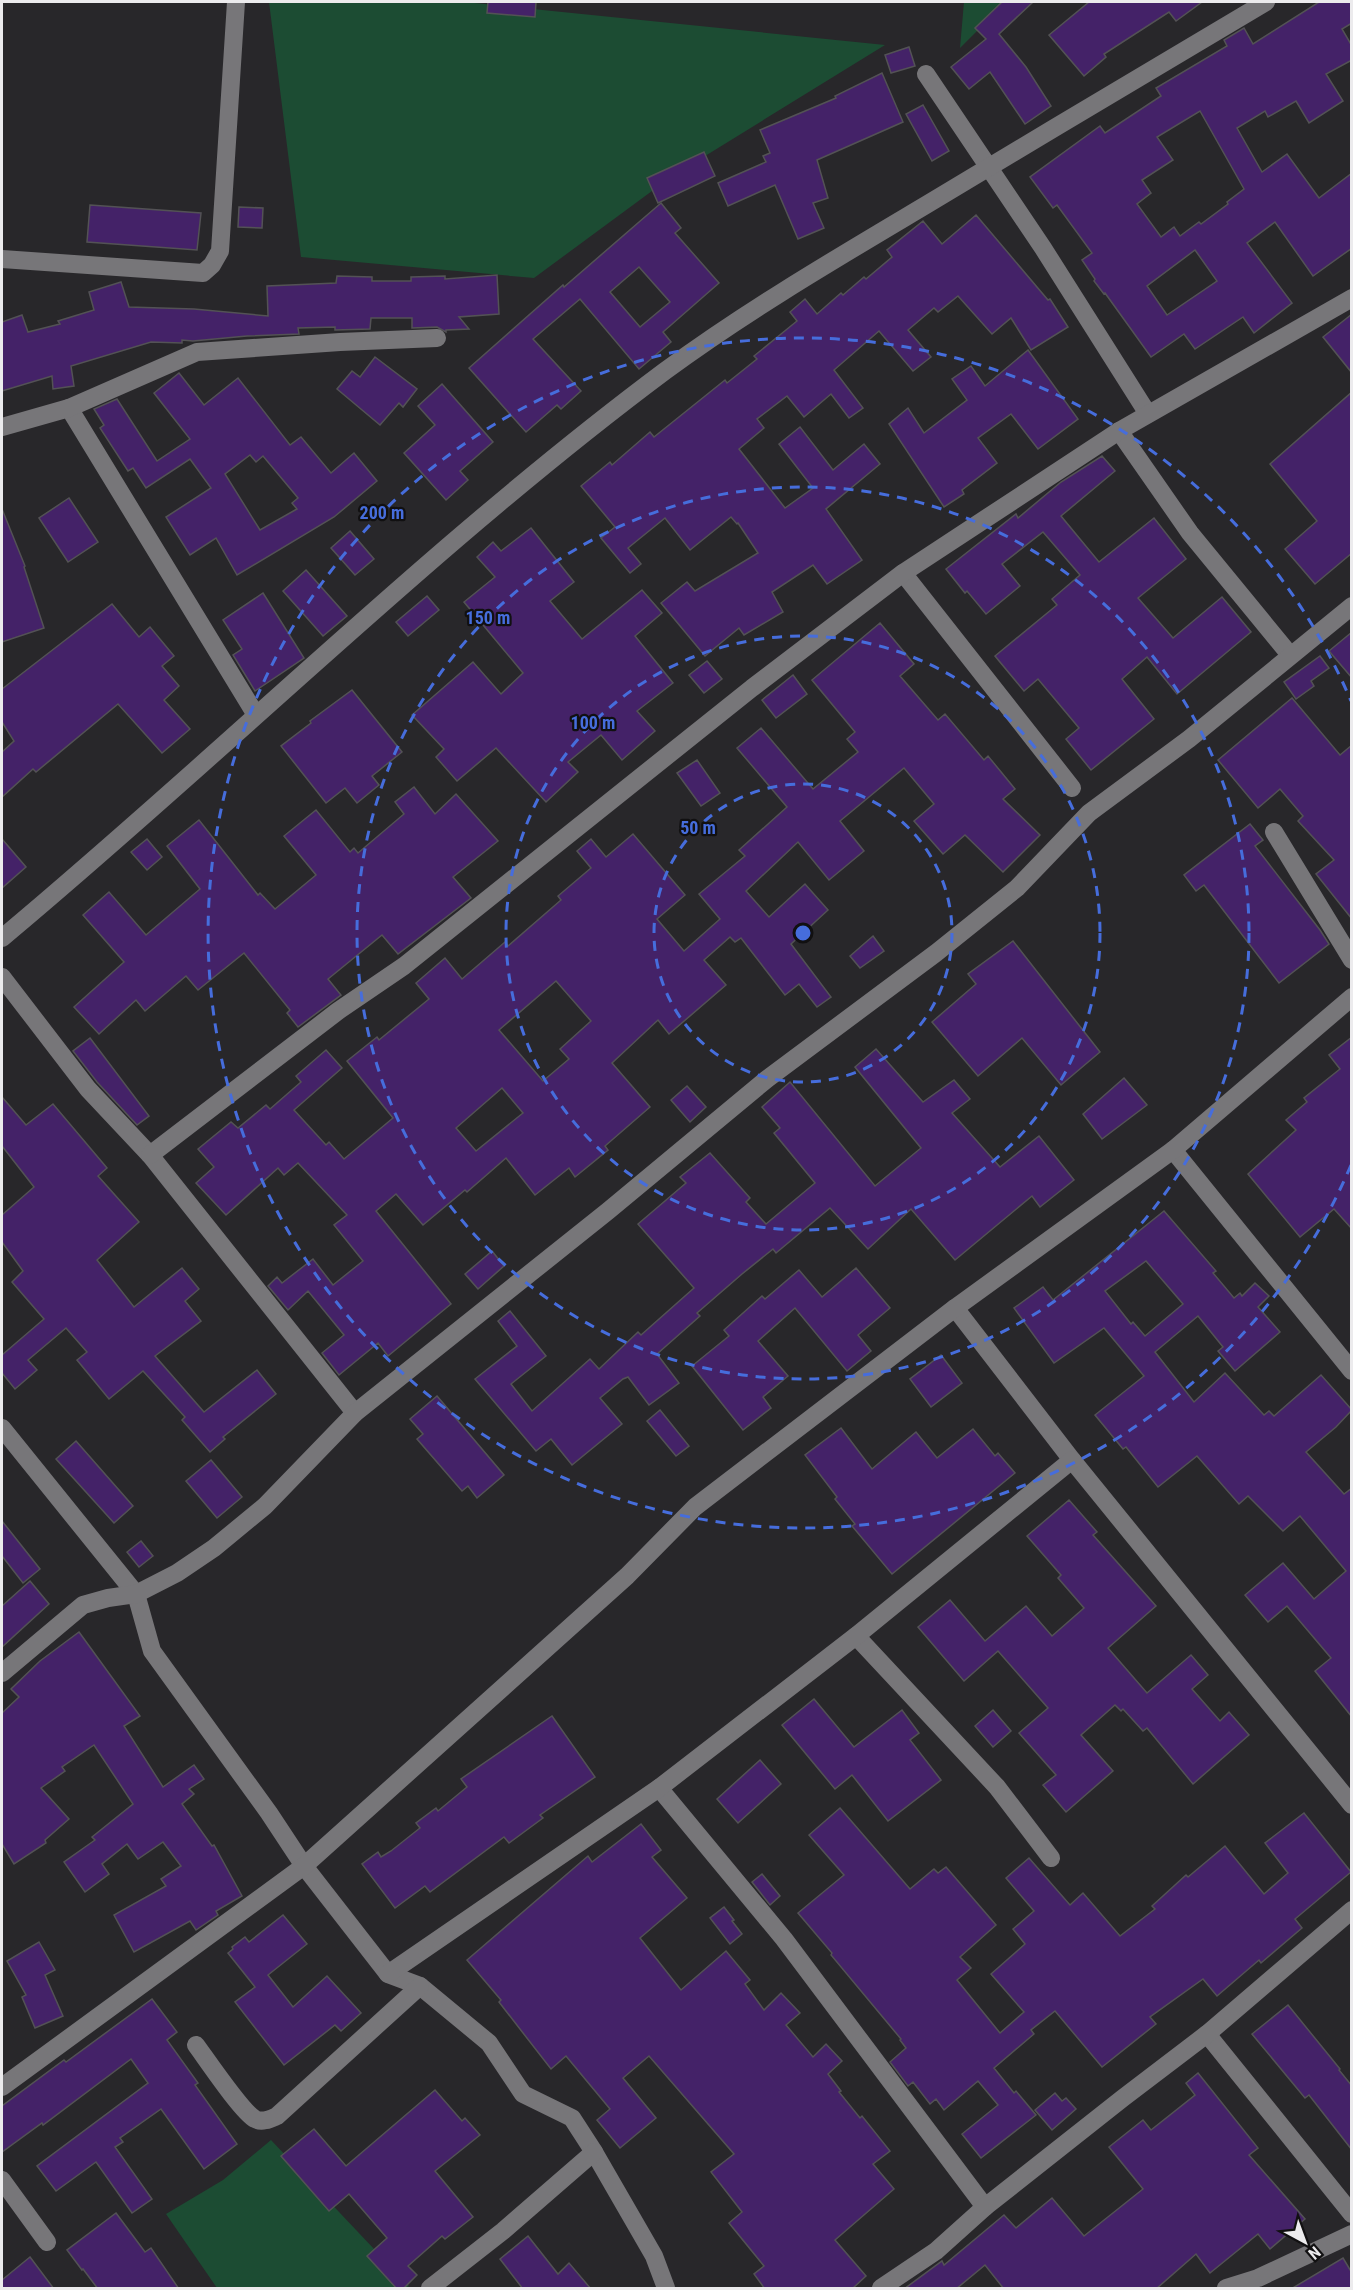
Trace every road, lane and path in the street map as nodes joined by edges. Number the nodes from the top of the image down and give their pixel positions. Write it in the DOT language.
graph roads {
  1 [pos="236,2"];
  2 [pos="1266,2"];
  3 [pos="926,74"];
  4 [pos="988,168"];
  5 [pos="2,260"];
  6 [pos="1352,298"];
  7 [pos="437,338"];
  8 [pos="69,408"];
  9 [pos="1148,414"];
  10 [pos="2,427"];
  11 [pos="1119,431"];
  12 [pos="903,573"];
  13 [pos="1352,606"];
  14 [pos="1290,655"];
  15 [pos="256,715"];
  16 [pos="1072,788"];
  17 [pos="1274,832"];
  18 [pos="2,938"];
  19 [pos="1352,960"];
  20 [pos="2,977"];
  21 [pos="1352,997"];
  22 [pos="1173,1150"];
  23 [pos="150,1155"];
  24 [pos="955,1308"];
  25 [pos="1352,1371"];
  26 [pos="356,1413"];
  27 [pos="2,1428"];
  28 [pos="1072,1460"];
  29 [pos="136,1594"];
  30 [pos="856,1636"];
  31 [pos="2,1673"];
  32 [pos="659,1788"];
  33 [pos="1352,1805"];
  34 [pos="1051,1858"];
  35 [pos="304,1866"];
  36 [pos="1352,1910"];
  37 [pos="388,1974"];
  38 [pos="420,1986"];
  39 [pos="1207,2034"];
  40 [pos="196,2045"];
  41 [pos="2,2087"];
  42 [pos="594,2152"];
  43 [pos="2,2180"];
  44 [pos="985,2207"];
  45 [pos="1352,2214"];
  46 [pos="1352,2234"];
  47 [pos="47,2242"];
  48 [pos="1260,2283"];
  49 [pos="892,2285"];
  50 [pos="430,2289"];
  51 [pos="666,2289"];
  52 [pos="1226,2289"];
  1 -- 5 [label="street"];
  2 -- 4 [label="street"];
  3 -- 4 [label="street"];
  4 -- 9 [label="street"];
  4 -- 15 [label="street"];
  6 -- 9 [label="street"];
  7 -- 8 [label="street"];
  8 -- 10 [label="street"];
  8 -- 15 [label="street"];
  9 -- 11 [label="street"];
  11 -- 12 [label="street"];
  11 -- 14 [label="street"];
  12 -- 16 [label="street"];
  12 -- 23 [label="street"];
  13 -- 14 [label="street"];
  14 -- 26 [label="street"];
  15 -- 18 [label="street"];
  17 -- 19 [label="street"];
  20 -- 23 [label="street"];
  21 -- 22 [label="street"];
  22 -- 24 [label="street"];
  22 -- 25 [label="street"];
  23 -- 26 [label="street"];
  24 -- 28 [label="street"];
  24 -- 35 [label="street"];
  26 -- 29 [label="street"];
  27 -- 29 [label="street"];
  28 -- 30 [label="street"];
  28 -- 33 [label="street"];
  29 -- 31 [label="street"];
  29 -- 35 [label="street"];
  30 -- 32 [label="street"];
  30 -- 34 [label="street"];
  32 -- 37 [label="street"];
  32 -- 44 [label="street"];
  35 -- 37 [label="street"];
  35 -- 41 [label="street"];
  36 -- 39 [label="street"];
  37 -- 38 [label="street"];
  38 -- 40 [label="street"];
  38 -- 42 [label="street"];
  39 -- 44 [label="street"];
  39 -- 45 [label="street"];
  42 -- 50 [label="street"];
  42 -- 51 [label="street"];
  43 -- 47 [label="street"];
  44 -- 49 [label="street"];
  46 -- 48 [label="street"];
  48 -- 52 [label="street"];
}
